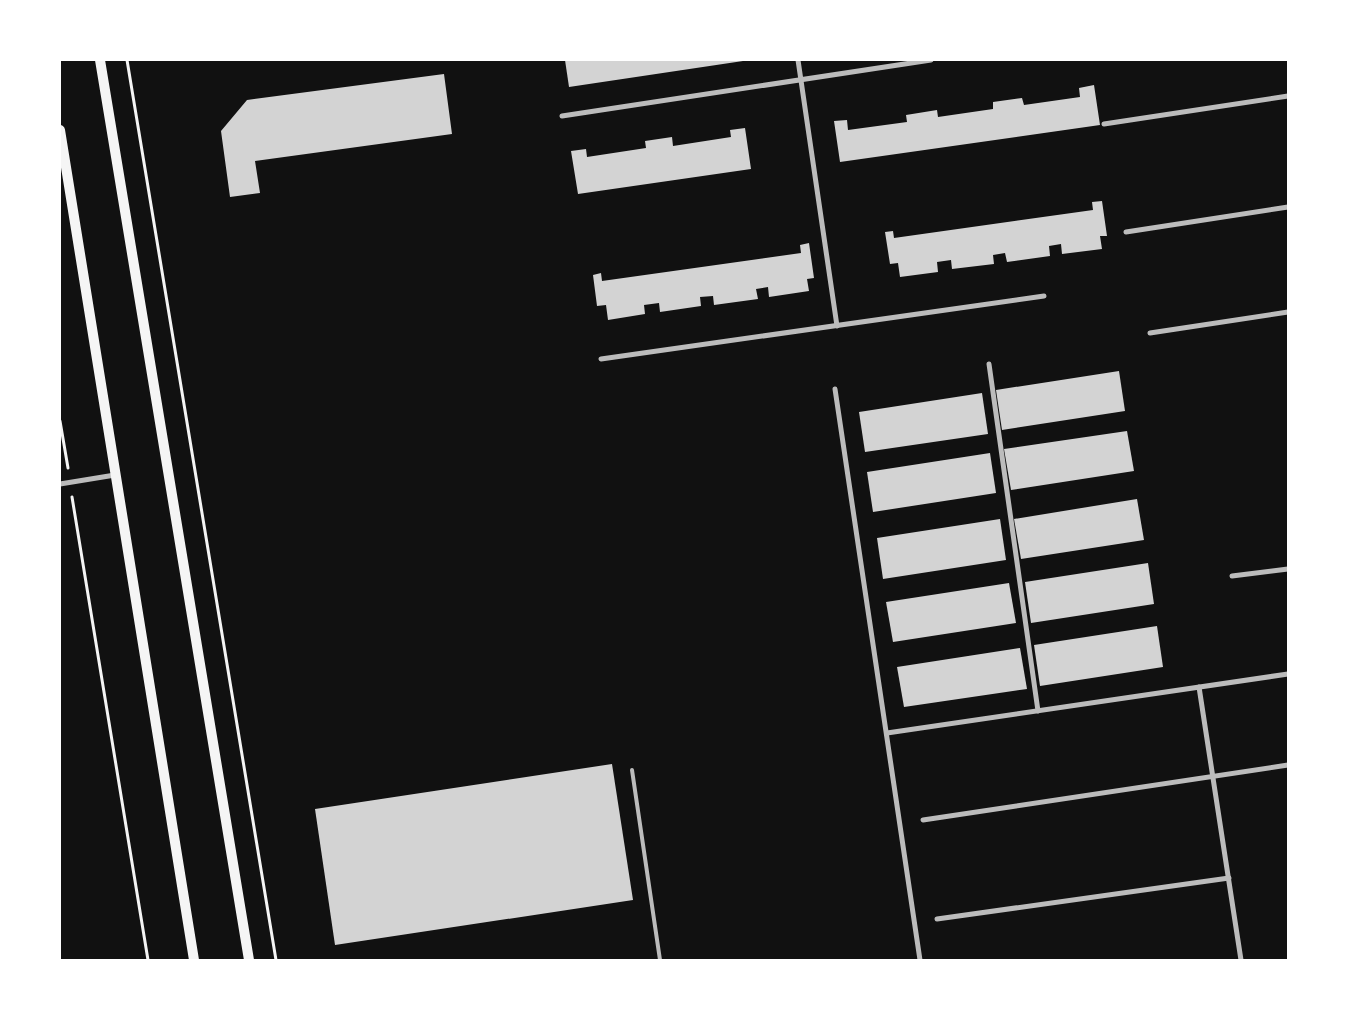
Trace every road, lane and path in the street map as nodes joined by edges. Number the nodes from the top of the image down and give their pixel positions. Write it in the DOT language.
graph roads {
  1 [pos="100,60"];
  2 [pos="127,60"];
  3 [pos="798,60"];
  4 [pos="931,60"];
  5 [pos="801,80"];
  6 [pos="1288,96"];
  7 [pos="562,116"];
  8 [pos="1104,124"];
  9 [pos="60,130"];
  10 [pos="1288,207"];
  11 [pos="1126,232"];
  12 [pos="1044,296"];
  13 [pos="1288,312"];
  14 [pos="837,326"];
  15 [pos="1150,332"];
  16 [pos="601,359"];
  17 [pos="989,364"];
  18 [pos="836,388"];
  19 [pos="60,421"];
  20 [pos="115,475"];
  21 [pos="70,482"];
  22 [pos="60,484"];
  23 [pos="1288,568"];
  24 [pos="1232,576"];
  25 [pos="1288,674"];
  26 [pos="1199,687"];
  27 [pos="1038,711"];
  28 [pos="887,733"];
  29 [pos="1288,766"];
  30 [pos="632,770"];
  31 [pos="1213,776"];
  32 [pos="923,820"];
  33 [pos="1228,878"];
  34 [pos="937,919"];
  35 [pos="148,960"];
  36 [pos="194,960"];
  37 [pos="249,960"];
  38 [pos="276,960"];
  39 [pos="660,960"];
  40 [pos="920,960"];
  41 [pos="1241,960"];
  1 -- 37 [label="main road"];
  2 -- 38 [label="path"];
  3 -- 5 [label="street"];
  4 -- 5 [label="street"];
  5 -- 7 [label="street"];
  5 -- 14 [label="street"];
  6 -- 8 [label="street"];
  9 -- 20 [label="main road"];
  10 -- 11 [label="street"];
  12 -- 14 [label="street"];
  13 -- 15 [label="street"];
  14 -- 16 [label="street"];
  17 -- 27 [label="street"];
  18 -- 28 [label="street"];
  19 -- 21 [label="path"];
  20 -- 21 [label="street"];
  20 -- 36 [label="main road"];
  21 -- 22 [label="street"];
  21 -- 35 [label="path"];
  23 -- 24 [label="street"];
  25 -- 26 [label="street"];
  26 -- 27 [label="street"];
  26 -- 31 [label="street"];
  27 -- 28 [label="street"];
  28 -- 40 [label="street"];
  29 -- 31 [label="street"];
  30 -- 39 [label="lane"];
  31 -- 32 [label="street"];
  31 -- 33 [label="street"];
  33 -- 34 [label="street"];
  33 -- 41 [label="street"];
}
